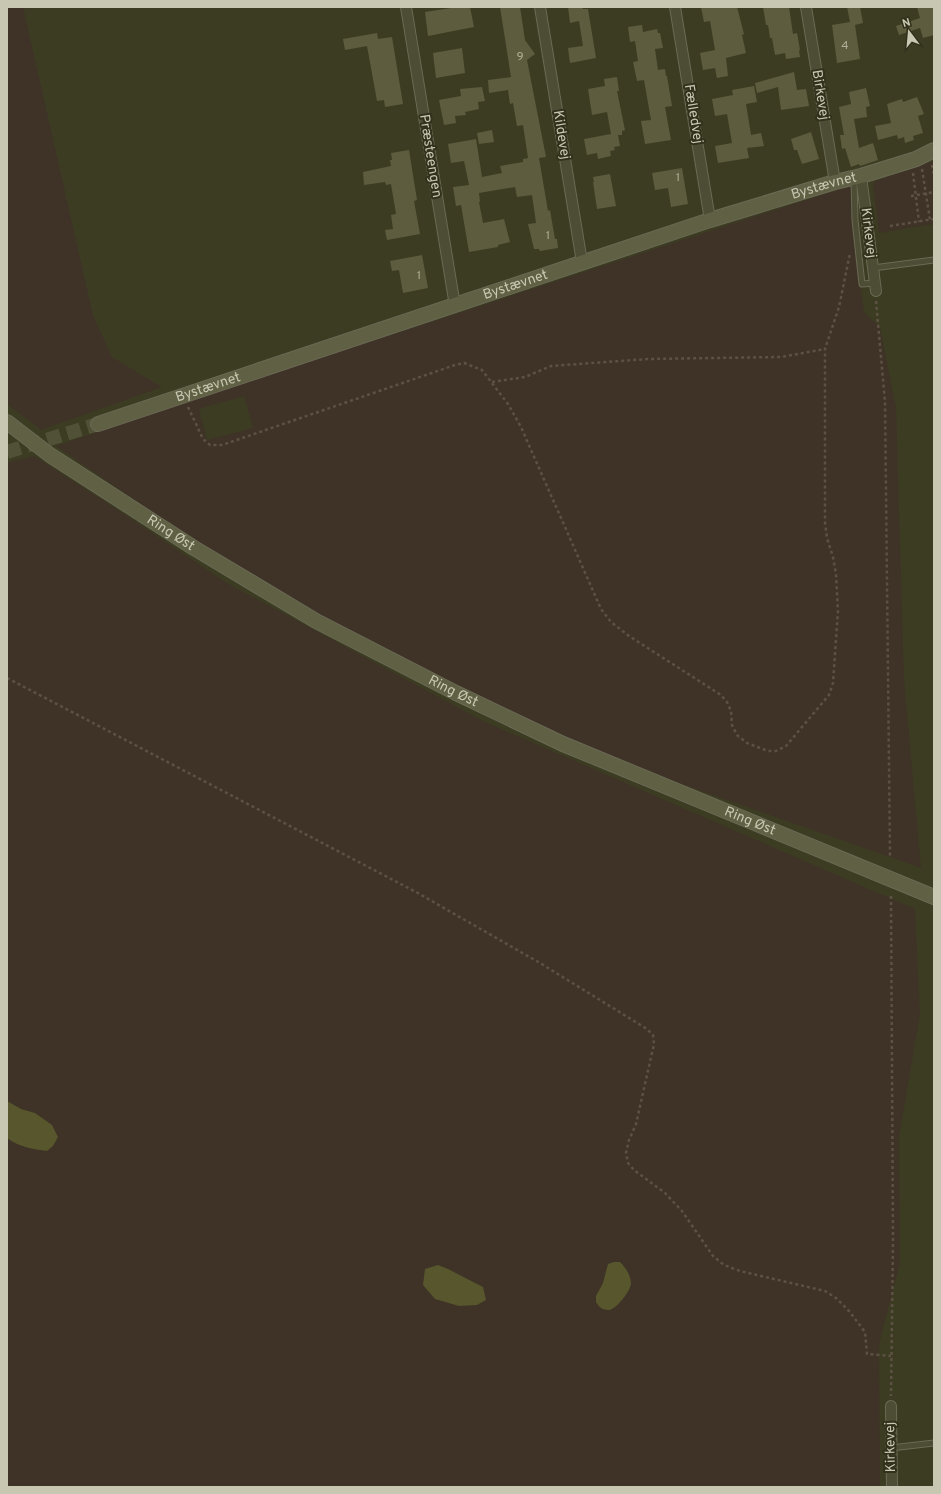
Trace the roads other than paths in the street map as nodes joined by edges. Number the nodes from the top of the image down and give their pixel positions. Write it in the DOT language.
graph roads {
  1 [pos="406,7"];
  2 [pos="540,7"];
  3 [pos="675,7"];
  4 [pos="806,7"];
  5 [pos="933,157"];
  6 [pos="858,177"];
  7 [pos="835,182"];
  8 [pos="710,220"];
  9 [pos="934,260"];
  10 [pos="582,262"];
  11 [pos="873,268"];
  12 [pos="875,287"];
  13 [pos="455,306"];
  14 [pos="7,422"];
  15 [pos="98,424"];
  16 [pos="934,896"];
  17 [pos="891,1406"];
  18 [pos="934,1443"];
  19 [pos="891,1448"];
  20 [pos="892,1487"];
  1 -- 13 [label="street, Præsteengen"];
  2 -- 10 [label="street, Kildevej"];
  3 -- 8 [label="street, Fælledvej"];
  4 -- 7 [label="street, Birkevej"];
  5 -- 6 [label="main road, Bystævnet"];
  6 -- 7 [label="main road, Bystævnet"];
  6 -- 11 [label="street, Kirkevej"];
  6 -- 12 [label="lane"];
  7 -- 8 [label="main road, Bystævnet"];
  8 -- 10 [label="main road, Bystævnet"];
  9 -- 11 [label="lane"];
  10 -- 13 [label="main road, Bystævnet"];
  11 -- 12 [label="street, Kirkevej"];
  13 -- 15 [label="main road, Bystævnet"];
  14 -- 16 [label="main road, Ring Øst"];
  17 -- 19 [label="street, Kirkevej"];
  18 -- 19 [label="lane"];
  19 -- 20 [label="street, Kirkevej"];
}
